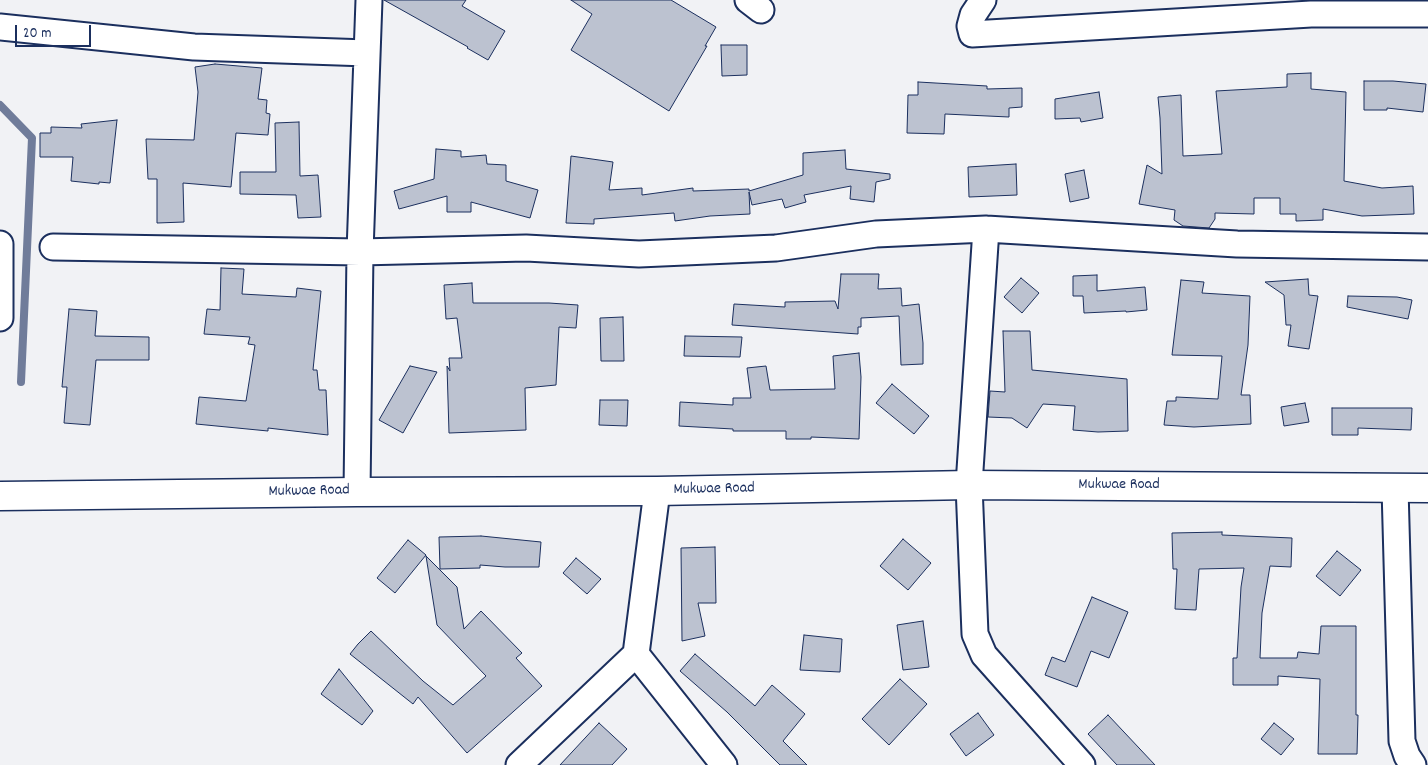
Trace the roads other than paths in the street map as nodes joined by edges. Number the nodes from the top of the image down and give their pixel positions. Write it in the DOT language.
graph roads {
  1 [pos="369,0"];
  2 [pos="983,0"];
  3 [pos="1318,7"];
  4 [pos="1428,14"];
  5 [pos="0,27"];
  6 [pos="367,53"];
  7 [pos="986,229"];
  8 [pos="0,244"];
  9 [pos="53,247"];
  10 [pos="1428,247"];
  11 [pos="360,252"];
  12 [pos="0,318"];
  13 [pos="969,485"];
  14 [pos="1395,488"];
  15 [pos="1428,488"];
  16 [pos="657,491"];
  17 [pos="357,492"];
  18 [pos="0,496"];
  19 [pos="636,654"];
  20 [pos="520,765"];
  21 [pos="724,765"];
  22 [pos="1082,765"];
  23 [pos="1413,765"];
  1 -- 6 [label="street"];
  2 -- 3 [label="street"];
  3 -- 4 [label="street"];
  5 -- 6 [label="street"];
  6 -- 11 [label="street"];
  7 -- 10 [label="street"];
  7 -- 11 [label="street"];
  7 -- 13 [label="street"];
  8 -- 12 [label="street"];
  9 -- 11 [label="street"];
  11 -- 17 [label="street"];
  13 -- 14 [label="street, Mukwae Road"];
  13 -- 16 [label="street, Mukwae Road"];
  13 -- 22 [label="street"];
  14 -- 15 [label="street, Mukwae Road"];
  14 -- 23 [label="street"];
  16 -- 17 [label="street, Mukwae Road"];
  16 -- 19 [label="street"];
  17 -- 18 [label="street, Mukwae Road"];
  19 -- 20 [label="street"];
  19 -- 21 [label="street"];
}
